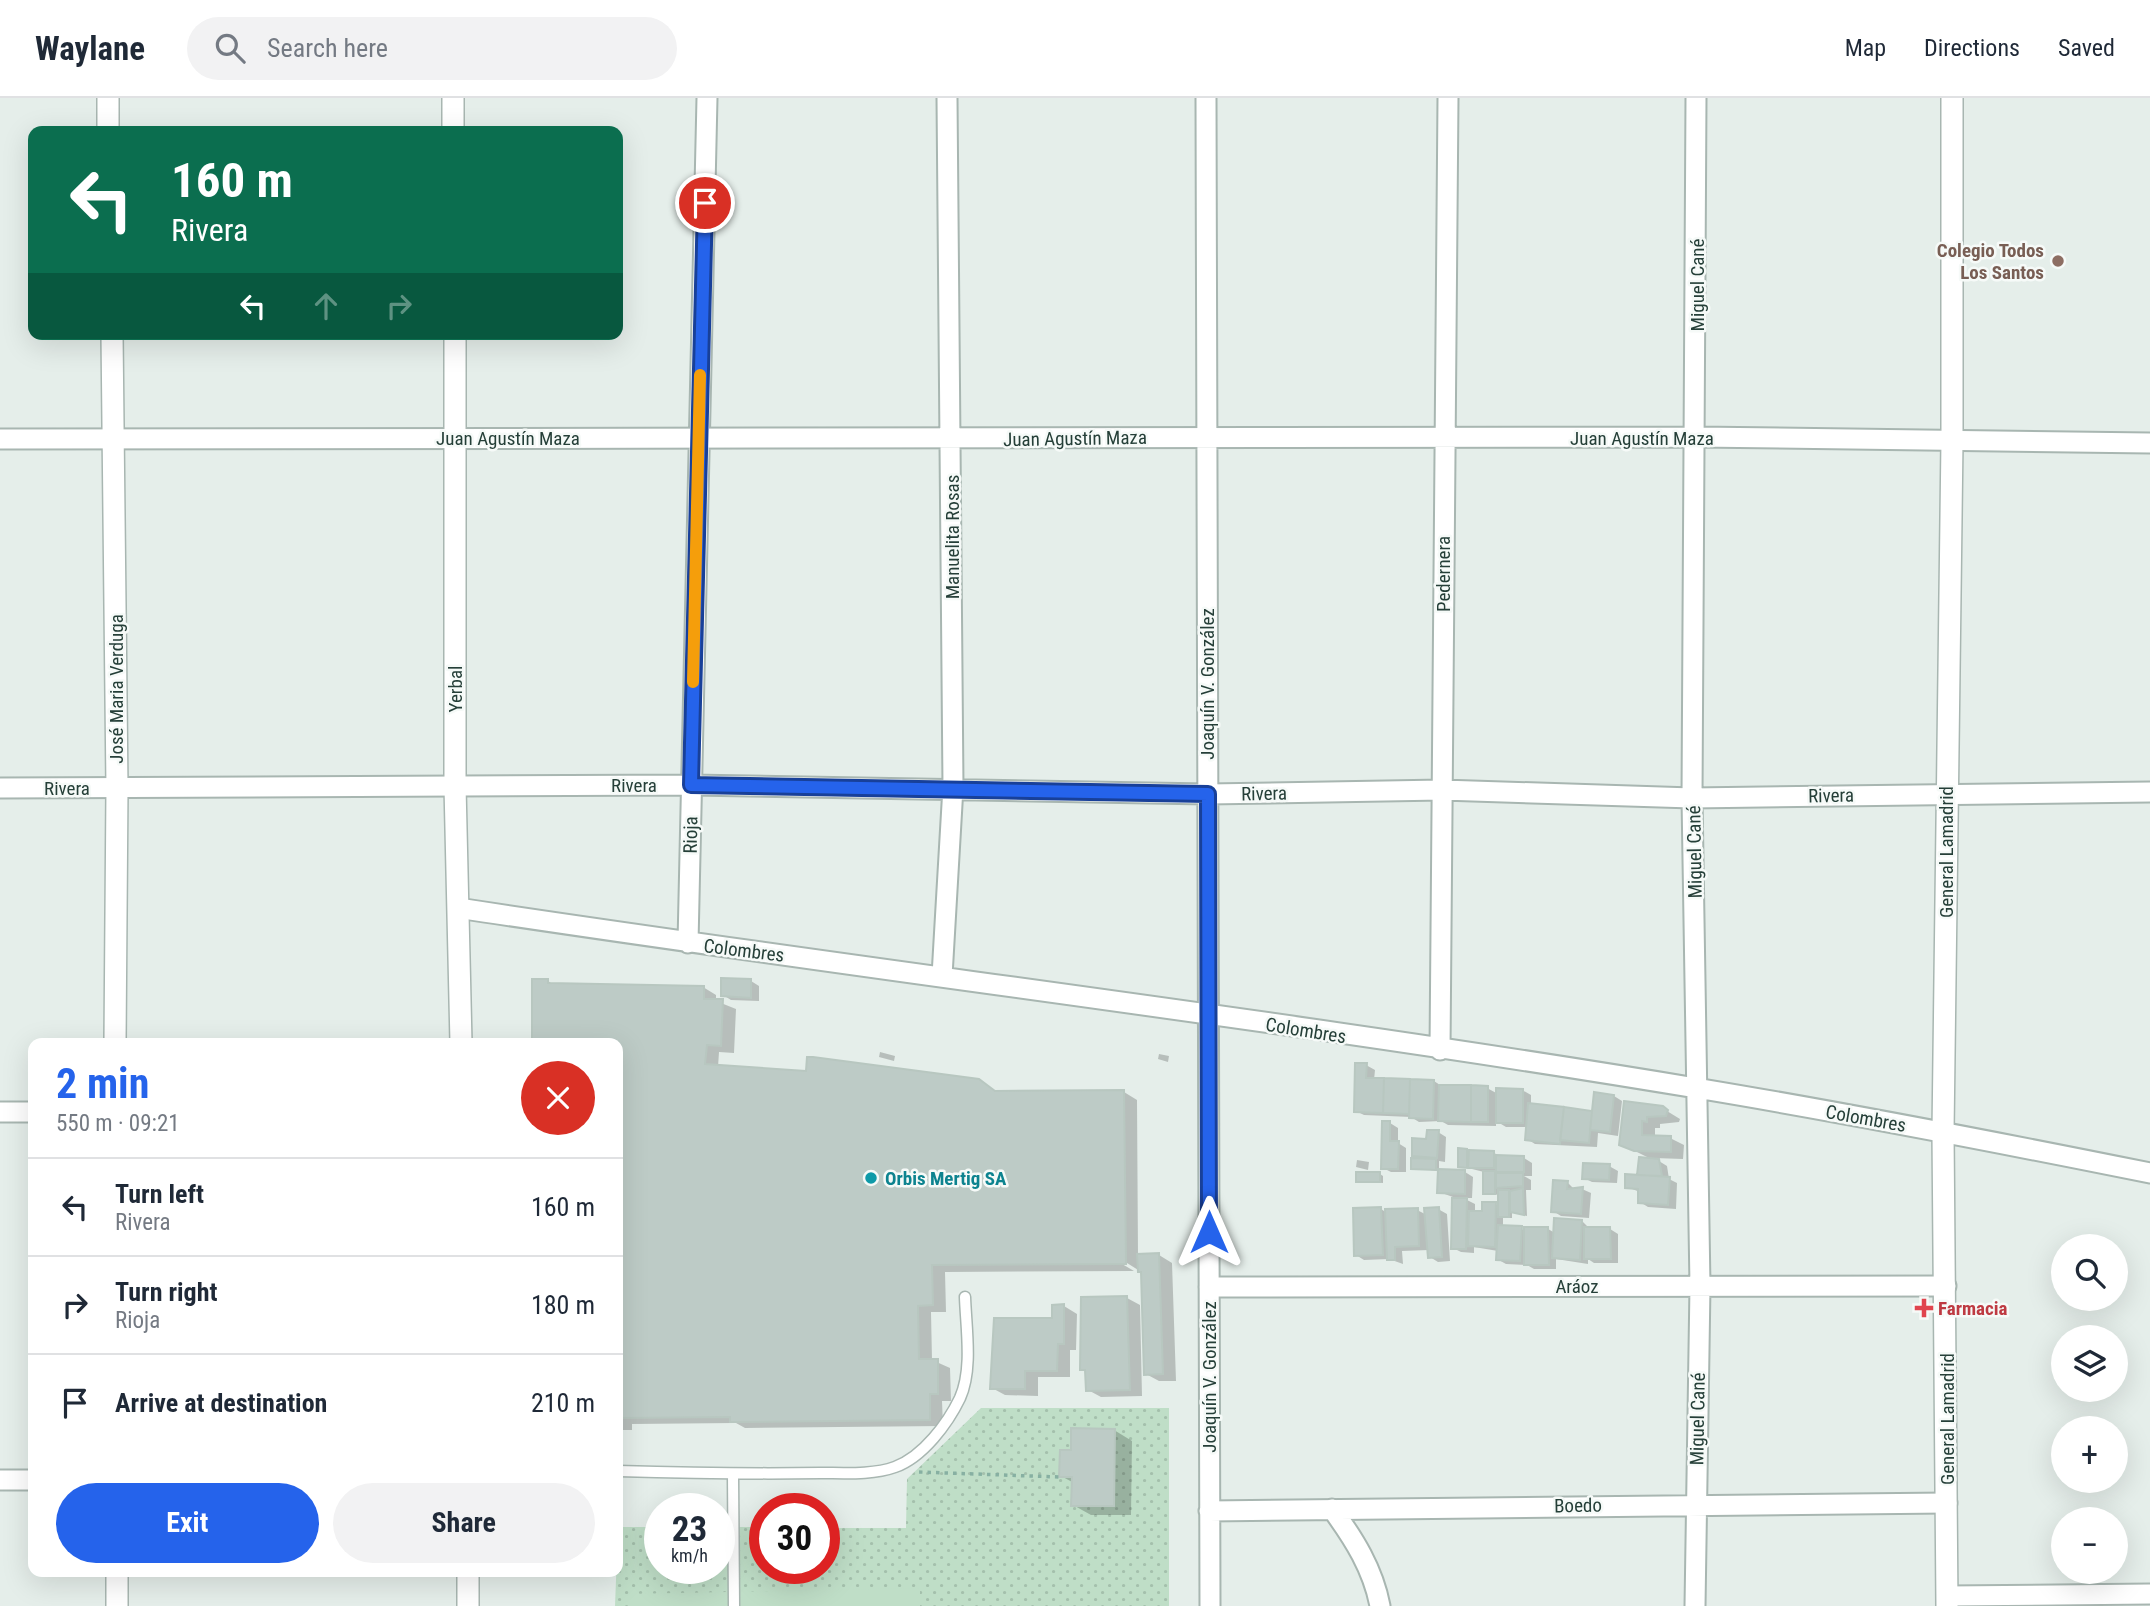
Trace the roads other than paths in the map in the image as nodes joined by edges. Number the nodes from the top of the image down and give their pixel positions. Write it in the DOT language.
graph roads {
  1 [pos="108,98"];
  2 [pos="453,98"];
  3 [pos="707,98"];
  4 [pos="947,98"];
  5 [pos="1206,98"];
  6 [pos="1448,98"];
  7 [pos="1696,98"];
  8 [pos="1951,98"];
  9 [pos="108,126"];
  10 [pos="453,126"];
  11 [pos="112,340"];
  12 [pos="455,340"];
  13 [pos="1207,436"];
  14 [pos="456,437"];
  15 [pos="1697,437"];
  16 [pos="114,438"];
  17 [pos="1444,438"];
  18 [pos="0,439"];
  19 [pos="699,439"];
  20 [pos="951,440"];
  21 [pos="1952,441"];
  22 [pos="2150,443"];
  23 [pos="691,785"];
  24 [pos="455,786"];
  25 [pos="953,787"];
  26 [pos="0,788"];
  27 [pos="117,788"];
  28 [pos="1443,790"];
  29 [pos="2150,792"];
  30 [pos="1208,794"];
  31 [pos="1946,794"];
  32 [pos="1692,798"];
  33 [pos="458,908"];
  34 [pos="688,943"];
  35 [pos="942,975"];
  36 [pos="1208,1015"];
  37 [pos="115,1038"];
  38 [pos="461,1038"];
  39 [pos="1440,1050"];
  40 [pos="1698,1088"];
  41 [pos="0,1112"];
  42 [pos="28,1112"];
  43 [pos="1944,1132"];
  44 [pos="2150,1173"];
  45 [pos="1700,1286"];
  46 [pos="1946,1286"];
  47 [pos="1209,1287"];
  48 [pos="965,1297"];
  49 [pos="623,1471"];
  50 [pos="733,1475"];
  51 [pos="0,1480"];
  52 [pos="28,1480"];
  53 [pos="1695,1503"];
  54 [pos="1947,1503"];
  55 [pos="1332,1509"];
  56 [pos="1209,1511"];
  57 [pos="117,1577"];
  58 [pos="467,1577"];
  59 [pos="2150,1594"];
  60 [pos="1947,1601"];
  61 [pos="117,1606"];
  62 [pos="468,1606"];
  63 [pos="734,1606"];
  64 [pos="1210,1606"];
  65 [pos="1380,1606"];
  66 [pos="1695,1606"];
  1 -- 9 [label="street"];
  2 -- 10 [label="street"];
  3 -- 19 [label="street, Rioja"];
  4 -- 20 [label="street, Manuelita Rosas"];
  5 -- 13 [label="street, Joaquín V. González"];
  6 -- 17 [label="street, Pedernera"];
  7 -- 15 [label="street, Miguel Cané"];
  8 -- 21 [label="street, General Lamadrid"];
  11 -- 16 [label="street, José Maria Verduga"];
  12 -- 14 [label="street, Yerbal"];
  13 -- 17 [label="street, Juan Agustín Maza"];
  13 -- 20 [label="street, Juan Agustín Maza"];
  13 -- 30 [label="street, Joaquín V. González"];
  14 -- 16 [label="street, Juan Agustín Maza"];
  14 -- 19 [label="street, Juan Agustín Maza"];
  14 -- 24 [label="street, Yerbal"];
  15 -- 17 [label="street, Juan Agustín Maza"];
  15 -- 21 [label="street, Juan Agustín Maza"];
  15 -- 32 [label="street, Miguel Cané"];
  16 -- 18 [label="street, Juan Agustín Maza"];
  16 -- 27 [label="street, José Maria Verduga"];
  17 -- 28 [label="street, Pedernera"];
  19 -- 20 [label="street, Juan Agustín Maza"];
  19 -- 23 [label="street, Rioja"];
  20 -- 25 [label="street, Manuelita Rosas"];
  21 -- 22 [label="street, Juan Agustín Maza"];
  21 -- 31 [label="street, General Lamadrid"];
  23 -- 24 [label="street, Rivera"];
  23 -- 25 [label="street, Rivera"];
  23 -- 34 [label="street, Rioja"];
  24 -- 27 [label="street, Rivera"];
  24 -- 33 [label="street, Yerbal"];
  25 -- 30 [label="street, Rivera"];
  25 -- 35 [label="street, Manuelita Rosas"];
  26 -- 27 [label="street, Rivera"];
  27 -- 37 [label="street, José Maria Verduga"];
  28 -- 30 [label="street, Rivera"];
  28 -- 32 [label="street, Rivera"];
  28 -- 39 [label="street, Pedernera"];
  29 -- 31 [label="street, Rivera"];
  30 -- 36 [label="street, Joaquín V. González"];
  31 -- 32 [label="street, Rivera"];
  31 -- 43 [label="street, General Lamadrid"];
  32 -- 40 [label="street, Miguel Cané"];
  33 -- 34 [label="street, Colombres"];
  33 -- 38 [label="street, Yerbal"];
  34 -- 35 [label="street, Colombres"];
  35 -- 36 [label="street, Colombres"];
  36 -- 39 [label="street, Colombres"];
  36 -- 47 [label="street, Joaquín V. González"];
  39 -- 40 [label="street, Colombres"];
  40 -- 43 [label="street, Colombres"];
  40 -- 45 [label="street, Miguel Cané"];
  41 -- 42 [label="street"];
  43 -- 44 [label="street, Colombres"];
  43 -- 46 [label="street, General Lamadrid"];
  45 -- 46 [label="street, Aráoz"];
  45 -- 47 [label="street, Aráoz"];
  45 -- 53 [label="street, Miguel Cané"];
  46 -- 54 [label="street, General Lamadrid"];
  47 -- 56 [label="street, Joaquín V. González"];
  48 -- 50 [label="lane"];
  49 -- 50 [label="lane"];
  50 -- 63 [label="lane"];
  51 -- 52 [label="street"];
  53 -- 54 [label="street, Boedo"];
  53 -- 55 [label="street, Boedo"];
  53 -- 66 [label="street, Miguel Cané"];
  54 -- 60 [label="street, General Lamadrid"];
  55 -- 56 [label="street, Boedo"];
  55 -- 65 [label="street"];
  56 -- 64 [label="street, Joaquín V. González"];
  57 -- 61 [label="street"];
  58 -- 62 [label="street"];
  59 -- 60 [label="street"];
}
